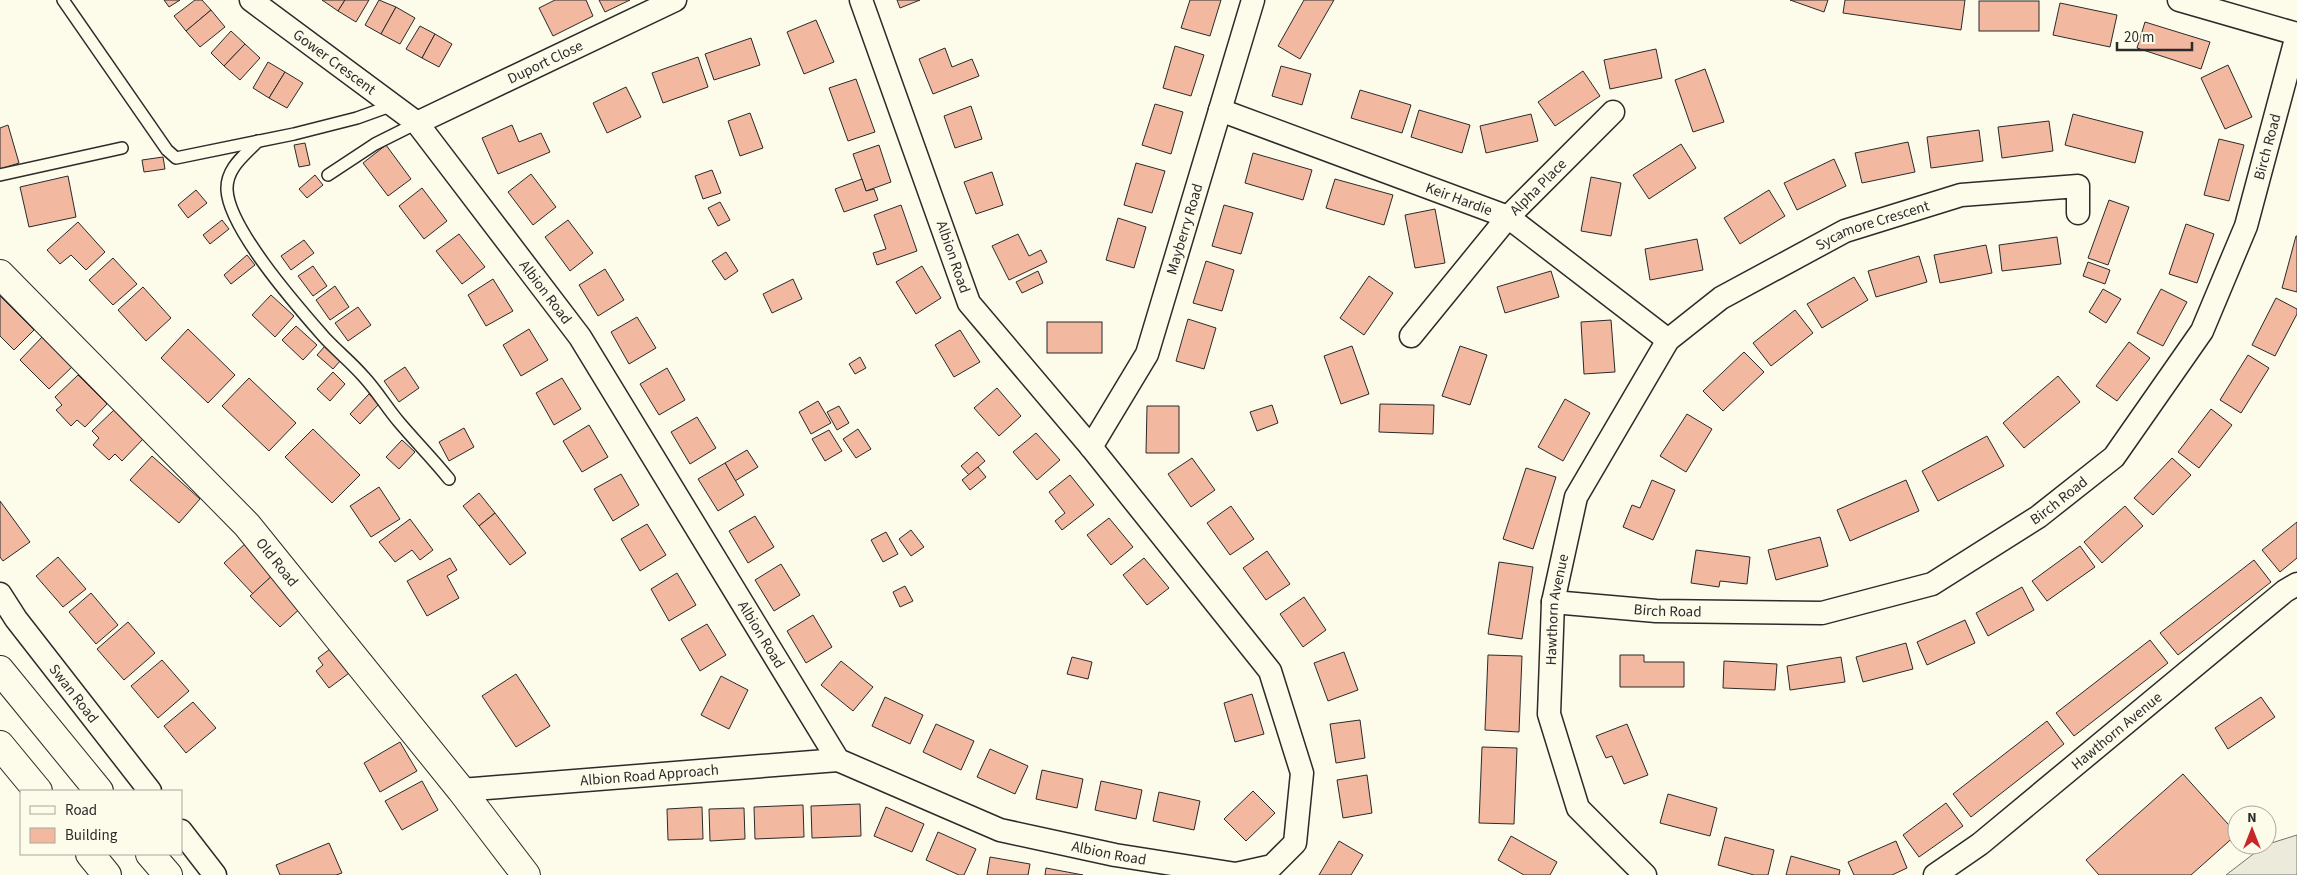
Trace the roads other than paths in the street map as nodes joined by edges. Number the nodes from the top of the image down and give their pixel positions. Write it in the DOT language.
graph roads {
  1 [pos="63,0"];
  2 [pos="251,0"];
  3 [pos="675,0"];
  4 [pos="861,0"];
  5 [pos="1253,0"];
  6 [pos="2179,0"];
  7 [pos="2297,34"];
  8 [pos="393,105"];
  9 [pos="1220,110"];
  10 [pos="1613,112"];
  11 [pos="417,123"];
  12 [pos="258,141"];
  13 [pos="122,148"];
  14 [pos="0,175"];
  15 [pos="328,175"];
  16 [pos="2078,213"];
  17 [pos="1508,217"];
  18 [pos="0,274"];
  19 [pos="1411,336"];
  20 [pos="1668,340"];
  21 [pos="1091,447"];
  22 [pos="449,478"];
  23 [pos="2297,584"];
  24 [pos="0,594"];
  25 [pos="1553,602"];
  26 [pos="0,670"];
  27 [pos="0,745"];
  28 [pos="838,760"];
  29 [pos="37,790"];
  30 [pos="98,790"];
  31 [pos="149,790"];
  32 [pos="460,790"];
  33 [pos="182,832"];
  34 [pos="91,855"];
  35 [pos="151,855"];
  36 [pos="107,875"];
  37 [pos="168,875"];
  38 [pos="215,875"];
  39 [pos="526,875"];
  40 [pos="1644,875"];
  41 [pos="1935,875"];
  1 -- 12 [label="lane"];
  2 -- 8 [label="street, Gower Crescent"];
  3 -- 11 [label="street, Duport Close"];
  4 -- 21 [label="street, Albion Road"];
  5 -- 9 [label="street, Mayberry Road"];
  6 -- 7 [label="street"];
  7 -- 25 [label="street, Birch Road"];
  8 -- 11 [label="street, Gower Crescent"];
  8 -- 12 [label="lane"];
  9 -- 17 [label="street, Keir Hardie"];
  9 -- 21 [label="street, Mayberry Road"];
  10 -- 17 [label="street, Alpha Place"];
  11 -- 15 [label="lane"];
  11 -- 28 [label="street, Albion Road"];
  12 -- 22 [label="lane"];
  13 -- 14 [label="lane"];
  16 -- 20 [label="street, Sycamore Crescent"];
  17 -- 19 [label="street, Alpha Place"];
  17 -- 20 [label="street, Keir Hardie"];
  18 -- 32 [label="street, Old Road"];
  20 -- 25 [label="street, Hawthorn Avenue"];
  21 -- 28 [label="street, Albion Road"];
  23 -- 41 [label="street, Hawthorn Avenue"];
  24 -- 31 [label="street, Swan Road"];
  25 -- 40 [label="street, Hawthorn Avenue"];
  26 -- 30 [label="street"];
  27 -- 29 [label="street"];
  28 -- 32 [label="street, Albion Road Approach"];
  32 -- 39 [label="street, Old Road"];
  33 -- 38 [label="street"];
  34 -- 36 [label="street"];
  35 -- 37 [label="street"];
}
